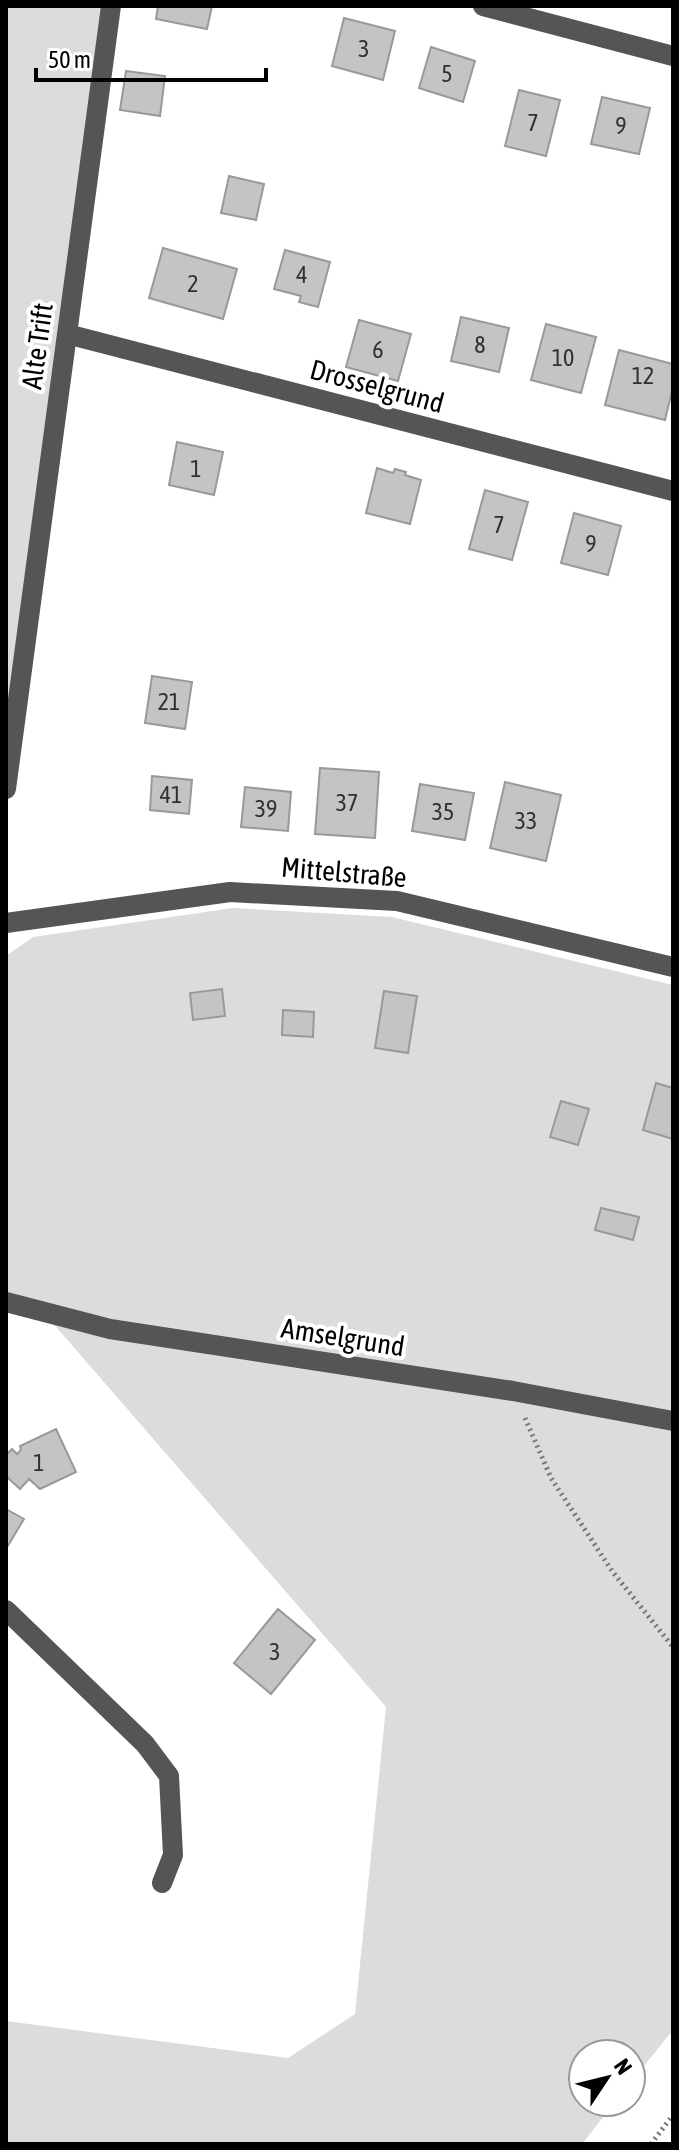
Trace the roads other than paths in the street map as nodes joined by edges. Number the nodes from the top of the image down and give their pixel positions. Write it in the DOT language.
graph roads {
  1 [pos="111,6"];
  2 [pos="483,6"];
  3 [pos="673,56"];
  4 [pos="67,334"];
  5 [pos="673,491"];
  6 [pos="6,789"];
  7 [pos="6,923"];
  8 [pos="673,967"];
  9 [pos="6,1302"];
  10 [pos="673,1421"];
  11 [pos="6,1610"];
  12 [pos="162,1883"];
  1 -- 4 [label="street, Alte Trift"];
  2 -- 3 [label="street"];
  4 -- 5 [label="street, Drosselgrund"];
  4 -- 6 [label="street, Alte Trift"];
  7 -- 8 [label="street, Mittelstraße"];
  9 -- 10 [label="street, Amselgrund"];
  11 -- 12 [label="street"];
}
